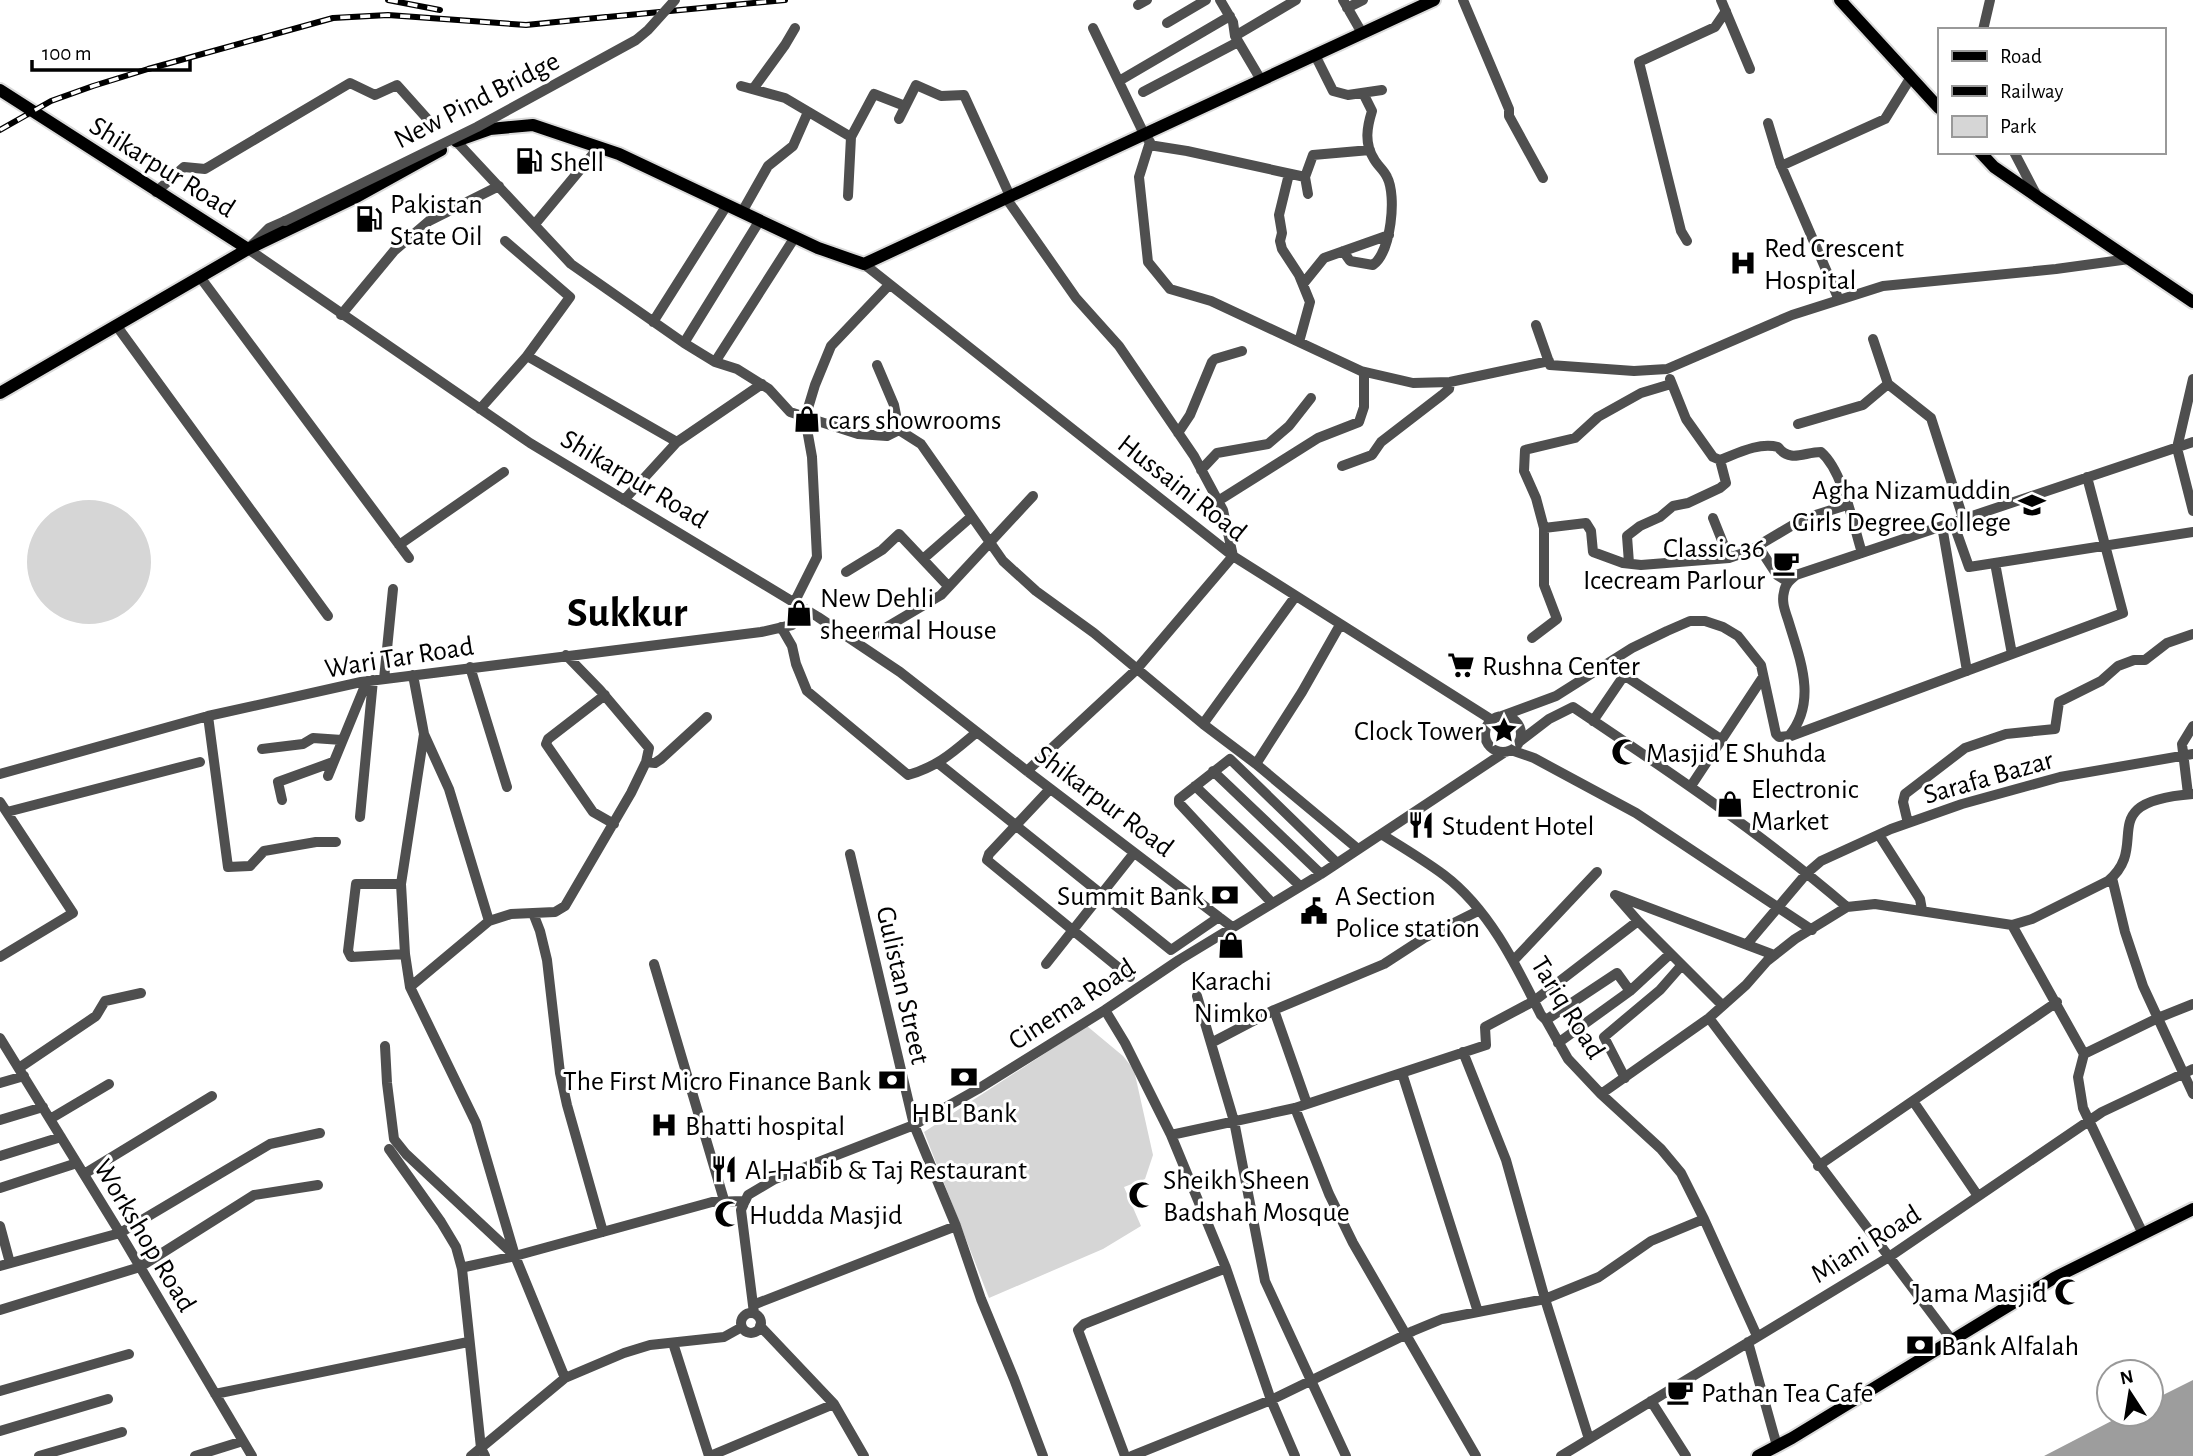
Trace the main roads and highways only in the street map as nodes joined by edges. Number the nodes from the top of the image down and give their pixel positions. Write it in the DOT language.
graph roads {
  1 [pos="1434,0"];
  2 [pos="1840,0"];
  3 [pos="1416,4"];
  4 [pos="0,90"];
  5 [pos="1938,107"];
  6 [pos="1982,154"];
  7 [pos="248,249"];
  8 [pos="2193,302"];
  9 [pos="0,393"];
  10 [pos="2193,1209"];
  11 [pos="1758,1456"];
  1 -- 3 [label="main road"];
  2 -- 5 [label="main road"];
  3 -- 7 [label="main road"];
  4 -- 7 [label="main road, Shikarpur Road"];
  6 -- 8 [label="main road"];
  7 -- 9 [label="main road"];
  10 -- 11 [label="main road"];
}
